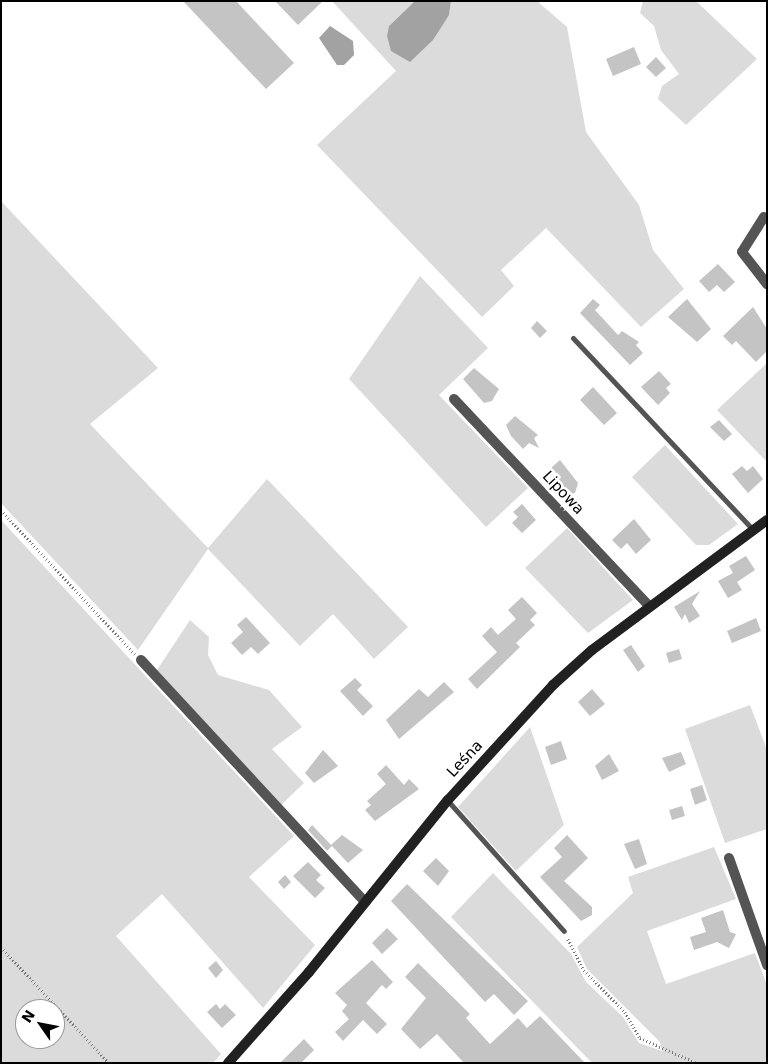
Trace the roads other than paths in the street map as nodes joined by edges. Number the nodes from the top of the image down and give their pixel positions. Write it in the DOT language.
graph roads {
  1 [pos="764,217"];
  2 [pos="767,284"];
  3 [pos="573,338"];
  4 [pos="454,399"];
  5 [pos="767,520"];
  6 [pos="753,530"];
  7 [pos="649,606"];
  8 [pos="141,660"];
  9 [pos="448,800"];
  10 [pos="729,858"];
  11 [pos="365,902"];
  12 [pos="564,931"];
  13 [pos="767,965"];
  14 [pos="228,1063"];
  1 -- 2 [label="street"];
  3 -- 6 [label="lane"];
  4 -- 7 [label="street, Lipowa"];
  5 -- 6 [label="street, Leśna"];
  6 -- 7 [label="street, Leśna"];
  7 -- 9 [label="street, Leśna"];
  8 -- 11 [label="street"];
  9 -- 11 [label="street, Leśna"];
  9 -- 12 [label="lane"];
  10 -- 13 [label="street"];
  11 -- 14 [label="street, Leśna"];
}
